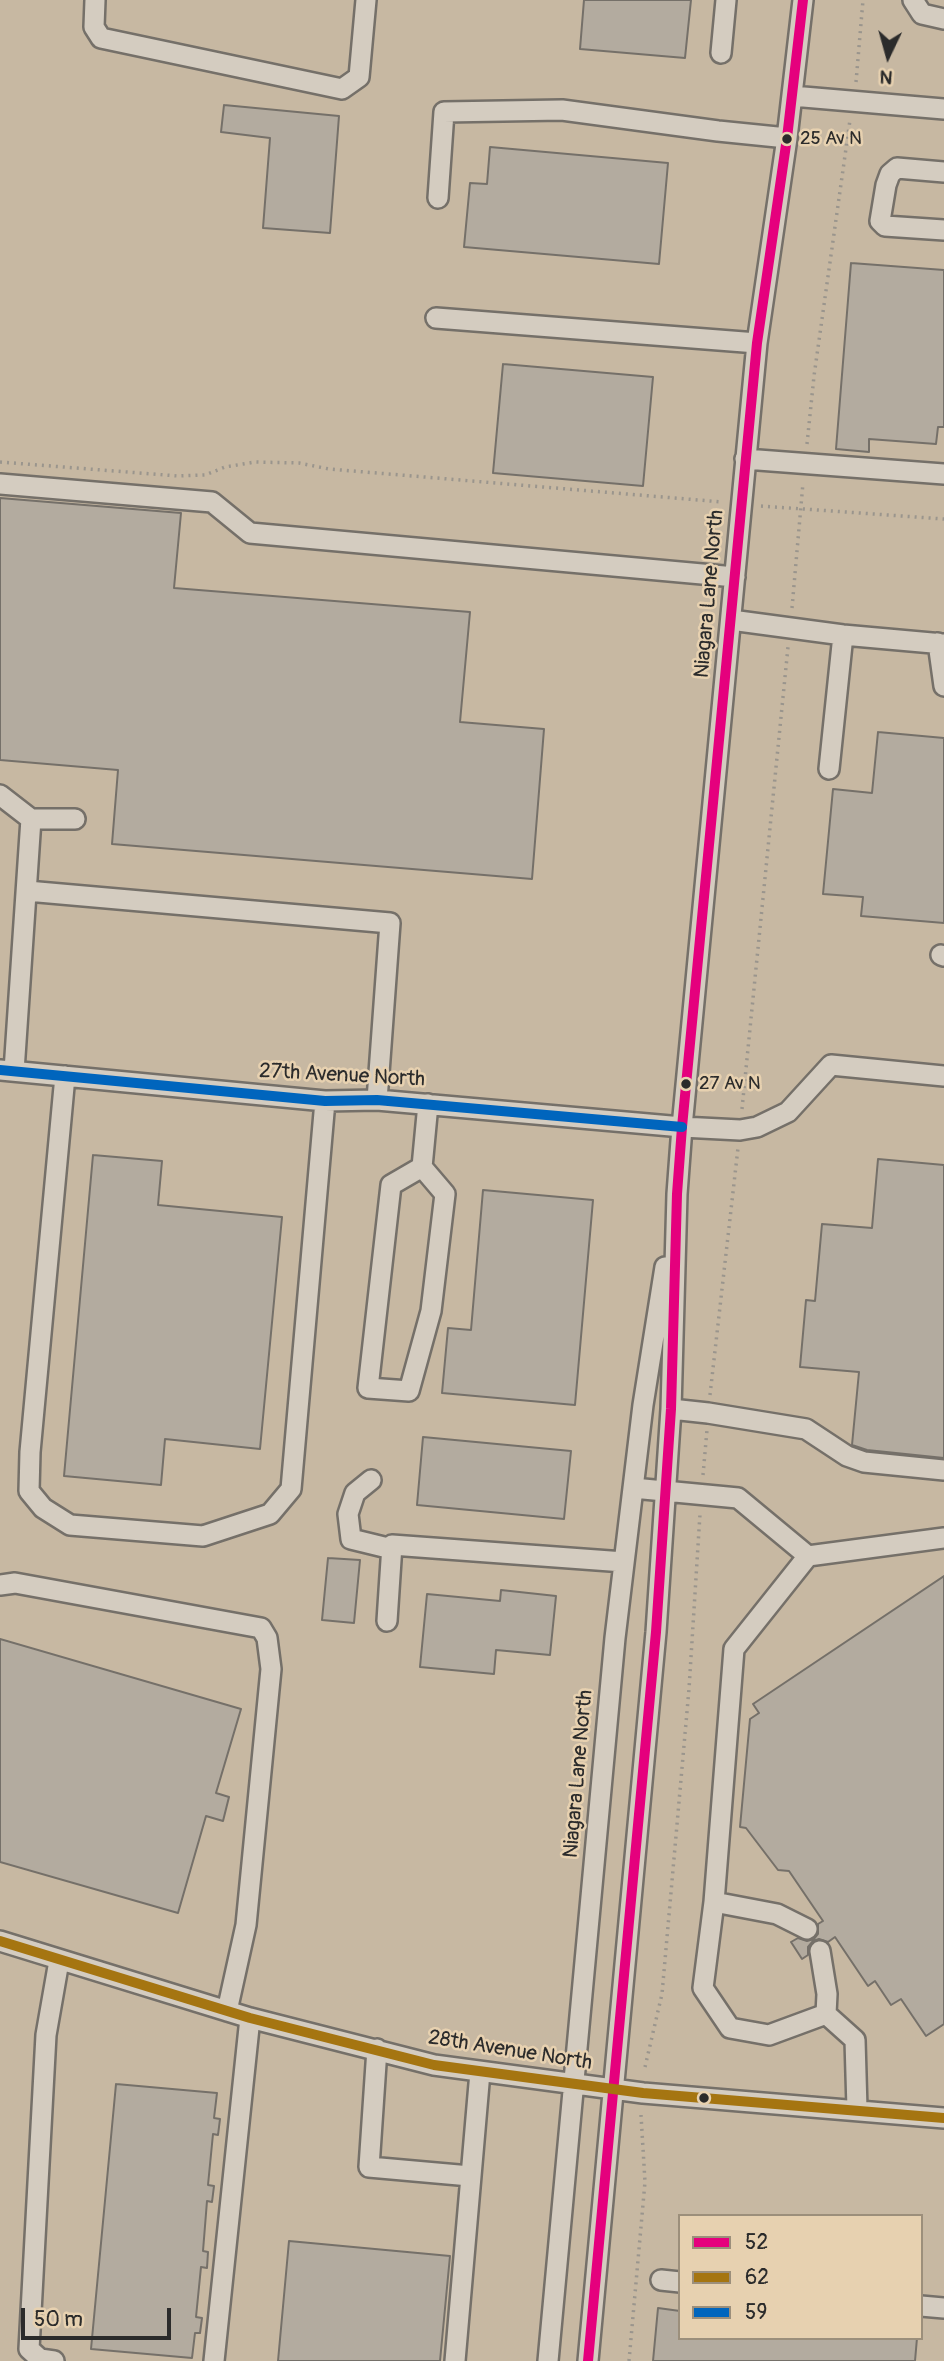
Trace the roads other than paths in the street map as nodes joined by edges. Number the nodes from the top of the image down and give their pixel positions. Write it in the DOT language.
graph roads {
  1 [pos="95,0"];
  2 [pos="366,0"];
  3 [pos="726,0"];
  4 [pos="803,0"];
  5 [pos="913,0"];
  6 [pos="944,19"];
  7 [pos="720,54"];
  8 [pos="792,96"];
  9 [pos="944,109"];
  10 [pos="787,138"];
  11 [pos="944,172"];
  12 [pos="438,198"];
  13 [pos="944,230"];
  14 [pos="436,318"];
  15 [pos="757,343"];
  16 [pos="745,459"];
  17 [pos="944,474"];
  18 [pos="0,484"];
  19 [pos="735,577"];
  20 [pos="731,620"];
  21 [pos="843,635"];
  22 [pos="941,644"];
  23 [pos="944,686"];
  24 [pos="829,769"];
  25 [pos="0,795"];
  26 [pos="30,818"];
  27 [pos="75,819"];
  28 [pos="27,891"];
  29 [pos="7,1070"];
  30 [pos="65,1076"];
  31 [pos="944,1076"];
  32 [pos="377,1100"];
  33 [pos="325,1101"];
  34 [pos="428,1104"];
  35 [pos="682,1127"];
  36 [pos="422,1167"];
  37 [pos="677,1194"];
  38 [pos="671,1409"];
  39 [pos="944,1470"];
  40 [pos="371,1480"];
  41 [pos="633,1488"];
  42 [pos="666,1490"];
  43 [pos="944,1538"];
  44 [pos="392,1549"];
  45 [pos="808,1556"];
  46 [pos="624,1562"];
  47 [pos="0,1585"];
  48 [pos="387,1621"];
  49 [pos="714,1902"];
  50 [pos="807,1929"];
  51 [pos="0,1941"];
  52 [pos="820,1951"];
  53 [pos="59,1961"];
  54 [pos="227,2011"];
  55 [pos="825,2014"];
  56 [pos="250,2018"];
  57 [pos="377,2049"];
  58 [pos="480,2072"];
  59 [pos="573,2084"];
  60 [pos="612,2089"];
  61 [pos="857,2109"];
  62 [pos="944,2118"];
  63 [pos="470,2176"];
  64 [pos="923,2306"];
  65 [pos="944,2308"];
  66 [pos="54,2361"];
  67 [pos="214,2361"];
  68 [pos="455,2361"];
  69 [pos="548,2361"];
  70 [pos="588,2361"];
  1 -- 2 [label="street"];
  3 -- 7 [label="street"];
  4 -- 8 [label="street, Niagara Lane North"];
  5 -- 6 [label="street"];
  8 -- 9 [label="street"];
  8 -- 10 [label="street, Niagara Lane North"];
  10 -- 12 [label="street"];
  10 -- 15 [label="street, Niagara Lane North"];
  11 -- 13 [label="street"];
  14 -- 15 [label="street"];
  15 -- 16 [label="street, Niagara Lane North"];
  16 -- 17 [label="street"];
  16 -- 19 [label="street, Niagara Lane North"];
  18 -- 19 [label="street"];
  19 -- 20 [label="street, Niagara Lane North"];
  20 -- 21 [label="street"];
  20 -- 35 [label="street, Niagara Lane North"];
  21 -- 22 [label="street"];
  21 -- 24 [label="street"];
  22 -- 23 [label="street"];
  25 -- 26 [label="street"];
  26 -- 27 [label="street"];
  26 -- 28 [label="street"];
  28 -- 29 [label="street"];
  28 -- 32 [label="street"];
  29 -- 30 [label="street, 27th Avenue North"];
  30 -- 33 [label="street, 27th Avenue North"];
  30 -- 33 [label="street"];
  31 -- 35 [label="street, 27th Avenue North"];
  32 -- 33 [label="street, 27th Avenue North"];
  32 -- 34 [label="street, 27th Avenue North"];
  34 -- 35 [label="street, 27th Avenue North"];
  34 -- 36 [label="street"];
  35 -- 37 [label="street, Niagara Lane North"];
  36 -- 36 [label="street"];
  37 -- 38 [label="street, Niagara Lane North"];
  37 -- 41 [label="street, Niagara Lane North"];
  38 -- 39 [label="street"];
  38 -- 42 [label="street, Niagara Lane North"];
  40 -- 44 [label="street"];
  41 -- 42 [label="street"];
  41 -- 46 [label="street, Niagara Lane North"];
  42 -- 45 [label="street"];
  42 -- 60 [label="street, Niagara Lane North"];
  43 -- 45 [label="street"];
  44 -- 46 [label="street"];
  44 -- 48 [label="street"];
  45 -- 49 [label="street"];
  46 -- 59 [label="street, Niagara Lane North"];
  47 -- 54 [label="street"];
  49 -- 50 [label="street"];
  49 -- 55 [label="street"];
  51 -- 53 [label="street, 28th Avenue North"];
  52 -- 55 [label="street"];
  53 -- 54 [label="street, 28th Avenue North"];
  53 -- 66 [label="street"];
  54 -- 56 [label="street, 28th Avenue North"];
  55 -- 61 [label="street"];
  56 -- 57 [label="street, 28th Avenue North"];
  56 -- 67 [label="street"];
  57 -- 58 [label="street, 28th Avenue North"];
  57 -- 63 [label="street"];
  58 -- 59 [label="street, 28th Avenue North"];
  58 -- 63 [label="street"];
  59 -- 60 [label="street, 28th Avenue North"];
  59 -- 69 [label="street, Niagara Lane North"];
  60 -- 61 [label="street, 28th Avenue North"];
  60 -- 70 [label="street, Niagara Lane North"];
  61 -- 62 [label="street, 28th Avenue North"];
  63 -- 68 [label="street"];
  64 -- 65 [label="street"];
}
